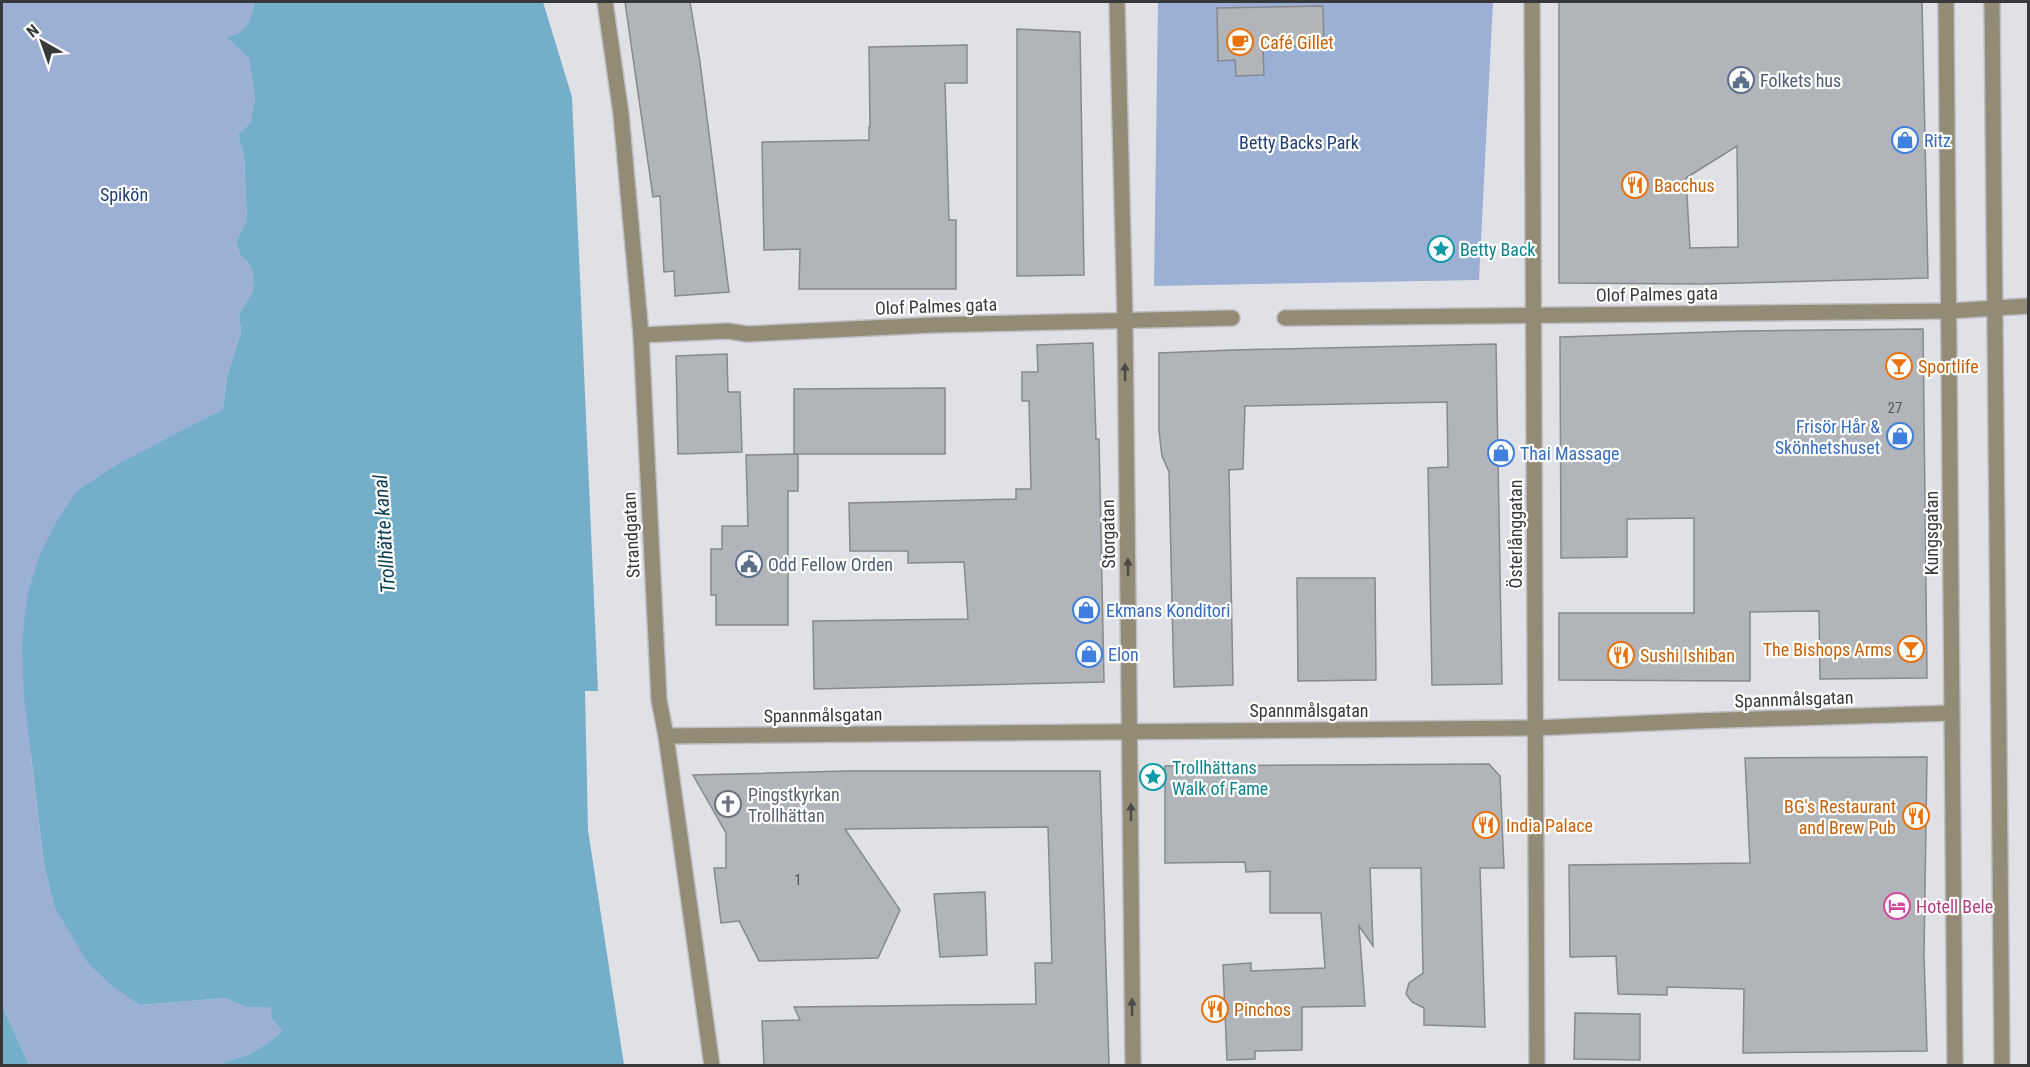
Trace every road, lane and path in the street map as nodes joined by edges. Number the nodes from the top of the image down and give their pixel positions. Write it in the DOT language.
graph roads {
  1 [pos="605,2"];
  2 [pos="1117,2"];
  3 [pos="1532,2"];
  4 [pos="1946,2"];
  5 [pos="1992,2"];
  6 [pos="2028,306"];
  7 [pos="1994,307"];
  8 [pos="1950,311"];
  9 [pos="1535,315"];
  10 [pos="1232,318"];
  11 [pos="1285,318"];
  12 [pos="1125,320"];
  13 [pos="641,335"];
  14 [pos="1952,713"];
  15 [pos="1534,729"];
  16 [pos="1130,731"];
  17 [pos="666,736"];
  18 [pos="712,1065"];
  19 [pos="1133,1065"];
  20 [pos="1537,1065"];
  21 [pos="1955,1065"];
  22 [pos="2002,1065"];
  1 -- 13 [label="street, Strandgatan"];
  2 -- 12 [label="street, Storgatan"];
  3 -- 9 [label="street, Österlånggatan"];
  4 -- 8 [label="street, Kungsgatan"];
  5 -- 7 [label="street"];
  6 -- 7 [label="street, Olof Palmes gata"];
  7 -- 8 [label="street, Olof Palmes gata"];
  7 -- 22 [label="street"];
  8 -- 9 [label="street, Olof Palmes gata"];
  8 -- 14 [label="street, Kungsgatan"];
  9 -- 11 [label="street, Olof Palmes gata"];
  9 -- 15 [label="street, Österlånggatan"];
  10 -- 12 [label="street, Olof Palmes gata"];
  12 -- 13 [label="street, Olof Palmes gata"];
  16 -- 12 [label="street, Storgatan, one-way"];
  13 -- 17 [label="street, Strandgatan"];
  14 -- 15 [label="street, Spannmålsgatan"];
  14 -- 21 [label="street, Kungsgatan"];
  15 -- 16 [label="street, Spannmålsgatan"];
  15 -- 20 [label="street, Österlånggatan"];
  16 -- 17 [label="street, Spannmålsgatan"];
  19 -- 16 [label="street, Storgatan, one-way"];
  17 -- 18 [label="street, Strandgatan"];
}
